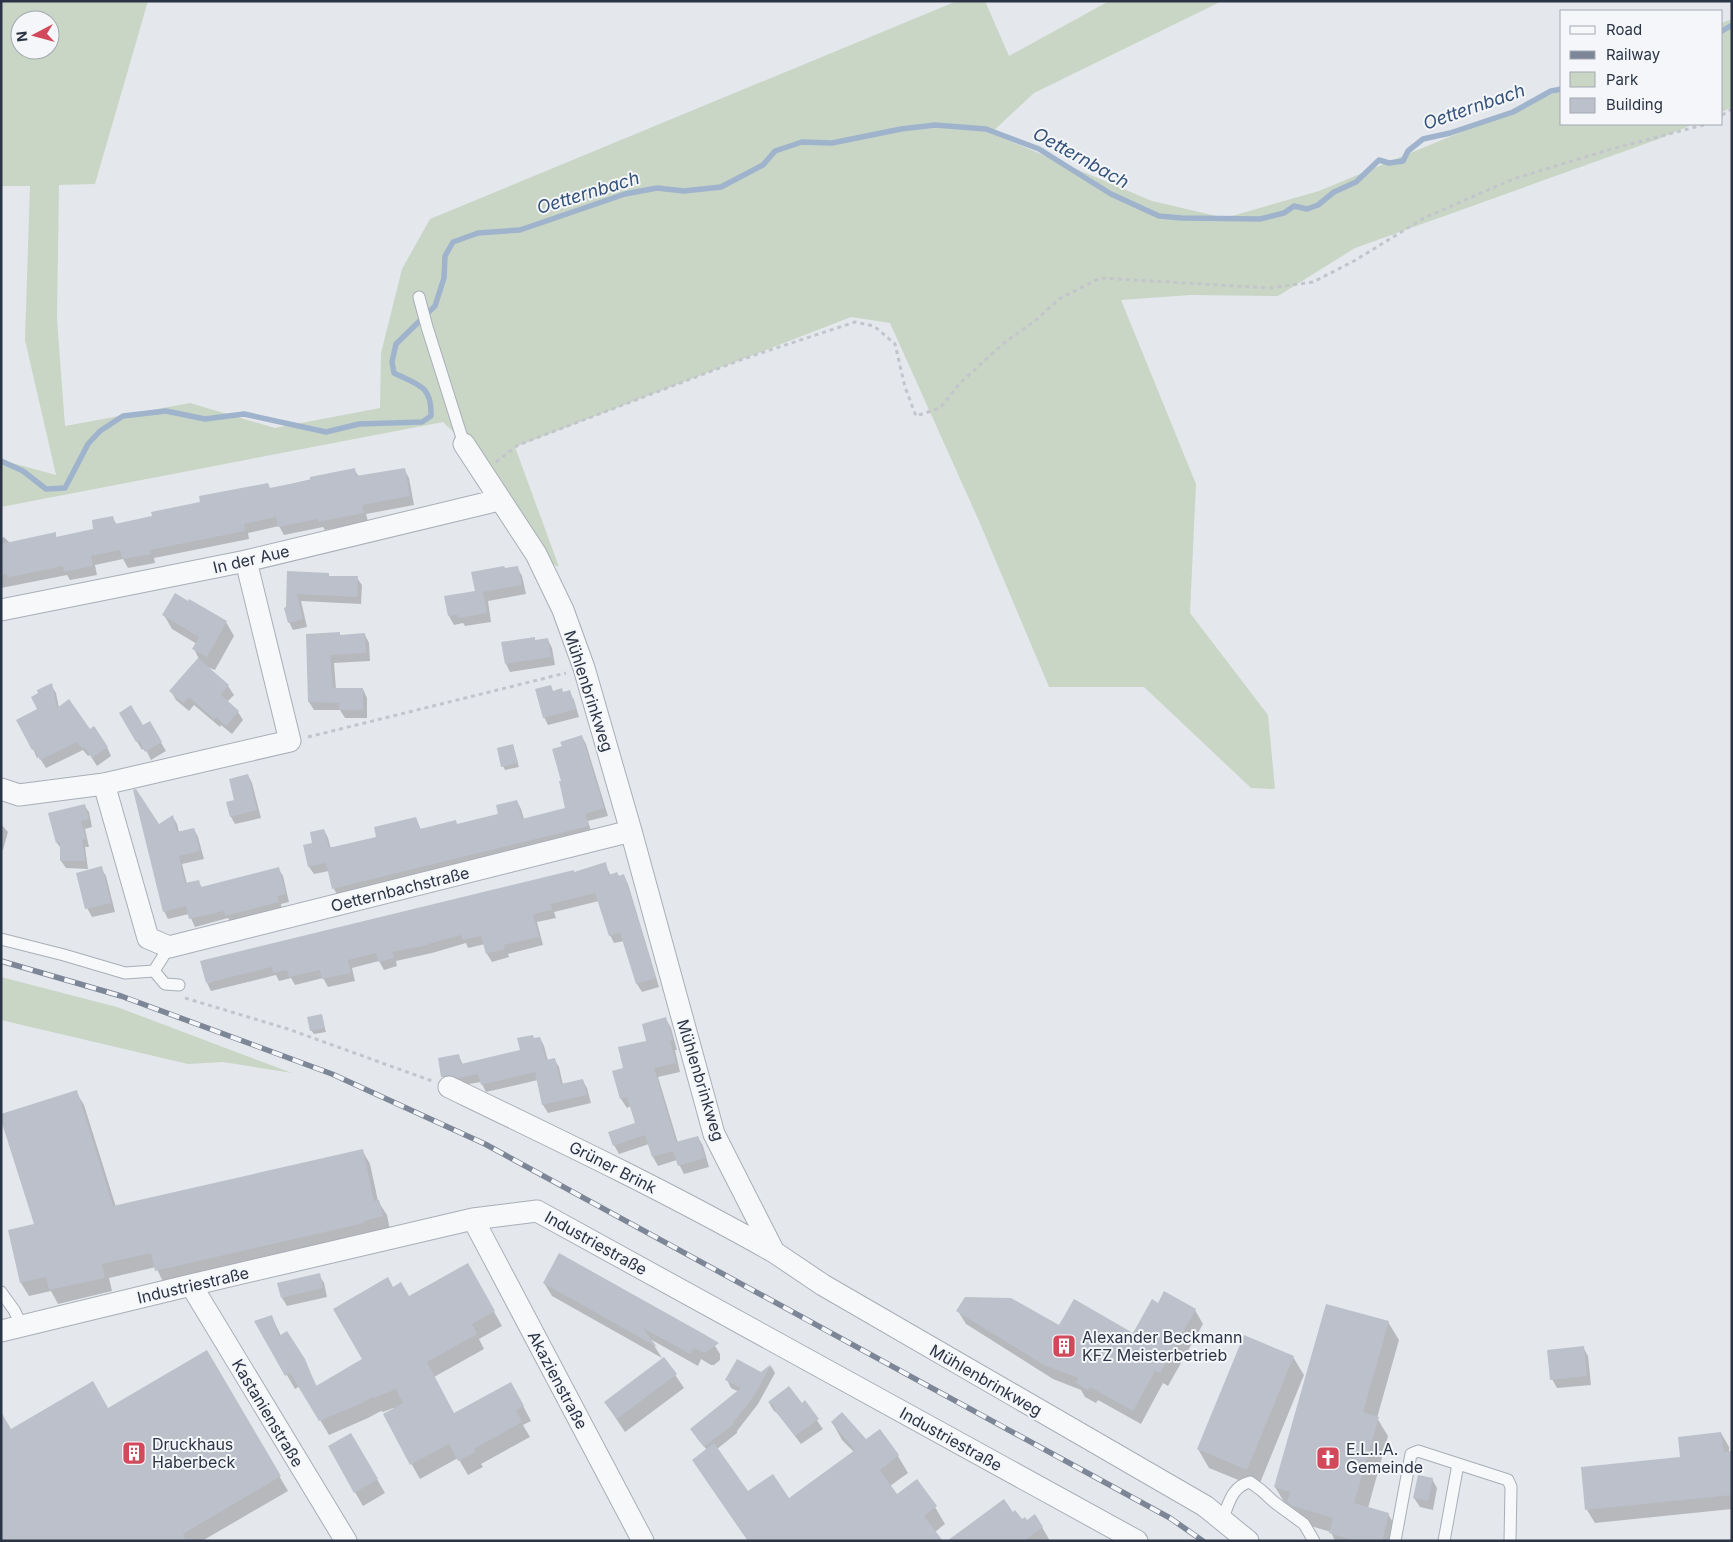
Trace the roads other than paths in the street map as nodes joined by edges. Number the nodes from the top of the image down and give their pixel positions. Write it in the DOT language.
graph roads {
  1 [pos="419,297"];
  2 [pos="464,444"];
  3 [pos="499,500"];
  4 [pos="246,561"];
  5 [pos="1,610"];
  6 [pos="104,784"];
  7 [pos="1,789"];
  8 [pos="631,832"];
  9 [pos="1,939"];
  10 [pos="169,947"];
  11 [pos="154,971"];
  12 [pos="178,985"];
  13 [pos="449,1087"];
  14 [pos="473,1219"];
  15 [pos="774,1252"];
  16 [pos="191,1285"];
  17 [pos="1,1292"];
  18 [pos="11,1329"];
  19 [pos="1458,1464"];
  20 [pos="1222,1520"];
  21 [pos="346,1541"];
  22 [pos="643,1541"];
  23 [pos="1137,1541"];
  24 [pos="1248,1541"];
  25 [pos="1314,1541"];
  26 [pos="1395,1541"];
  27 [pos="1444,1541"];
  28 [pos="1510,1541"];
  1 -- 2 [label="lane"];
  2 -- 3 [label="street, Mühlenbrinkweg"];
  3 -- 4 [label="street, In der Aue"];
  3 -- 8 [label="street, Mühlenbrinkweg"];
  4 -- 5 [label="street, In der Aue"];
  4 -- 6 [label="street"];
  6 -- 7 [label="street"];
  6 -- 10 [label="street"];
  8 -- 10 [label="street, Oetternbachstraße"];
  8 -- 15 [label="street, Mühlenbrinkweg"];
  9 -- 11 [label="lane"];
  10 -- 11 [label="lane"];
  11 -- 12 [label="lane"];
  13 -- 15 [label="street, Grüner Brink"];
  14 -- 16 [label="street, Industriestraße"];
  14 -- 22 [label="street, Akazienstraße"];
  14 -- 23 [label="street, Industriestraße"];
  15 -- 20 [label="street, Mühlenbrinkweg"];
  16 -- 18 [label="street, Industriestraße"];
  16 -- 21 [label="street, Kastanienstraße"];
  17 -- 18 [label="lane"];
  19 -- 26 [label="lane"];
  19 -- 27 [label="lane"];
  19 -- 28 [label="lane"];
  20 -- 24 [label="street, Mühlenbrinkweg"];
  20 -- 25 [label="lane"];
}
